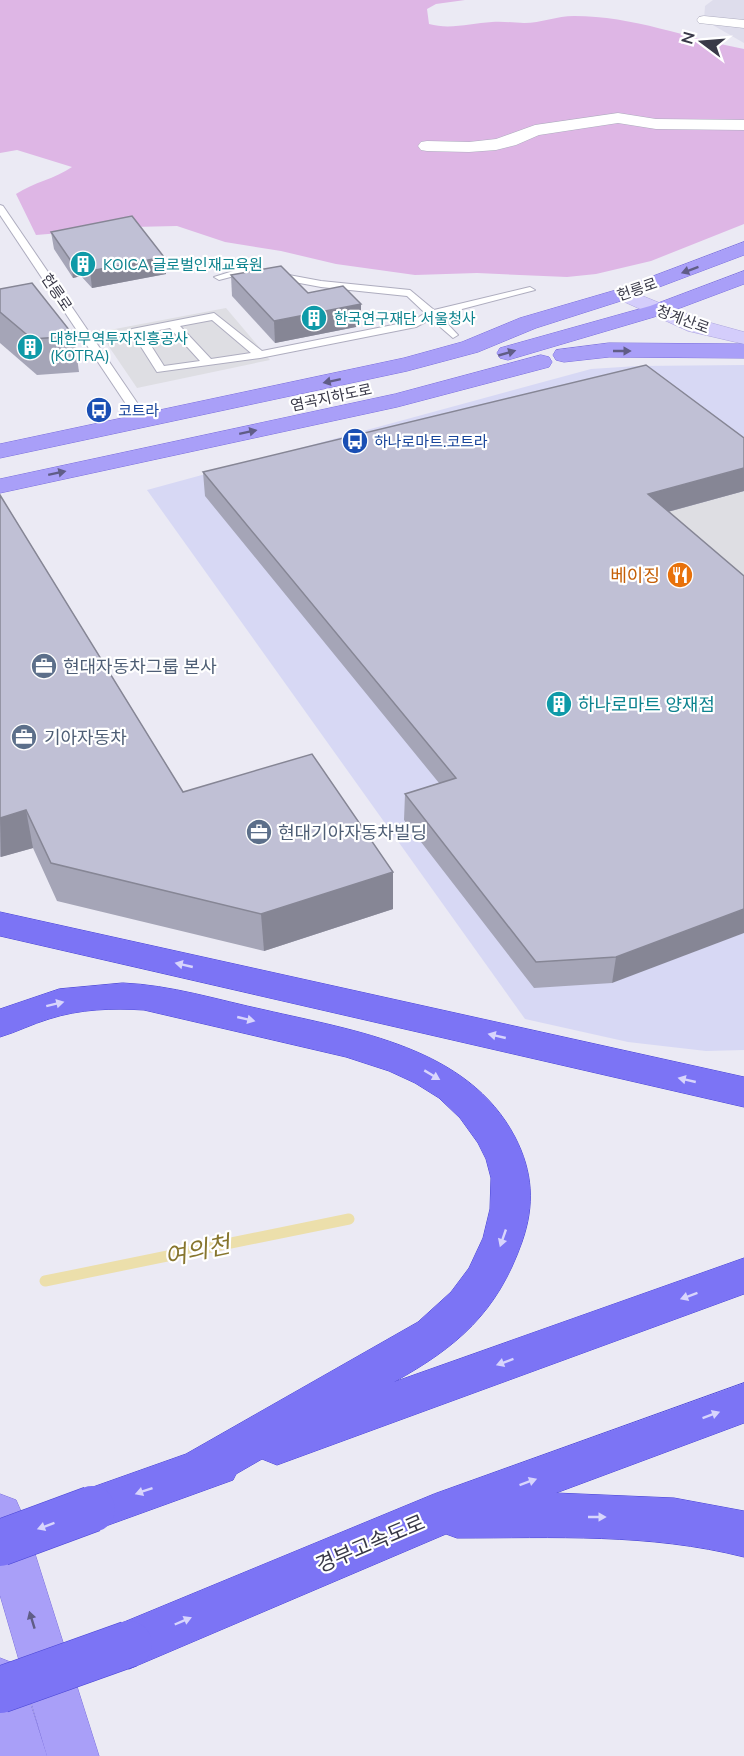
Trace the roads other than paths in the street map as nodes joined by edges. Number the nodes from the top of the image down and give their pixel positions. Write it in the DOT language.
graph roads {
  1 [pos="704,20"];
  2 [pos="744,24"];
  3 [pos="744,125"];
  4 [pos="427,146"];
  5 [pos="0,208"];
  6 [pos="744,248"];
  7 [pos="744,277"];
  8 [pos="219,278"];
  9 [pos="530,290"];
  10 [pos="623,294"];
  11 [pos="657,310"];
  12 [pos="431,315"];
  13 [pos="528,323"];
  14 [pos="173,324"];
  15 [pos="453,335"];
  16 [pos="744,338"];
  17 [pos="744,351"];
  18 [pos="260,355"];
  19 [pos="564,355"];
  20 [pos="208,363"];
  21 [pos="134,407"];
  22 [pos="0,434"];
  23 [pos="0,451"];
  24 [pos="0,469"];
  25 [pos="0,486"];
  26 [pos="0,924"];
  27 [pos="0,1024"];
  28 [pos="744,1092"];
  29 [pos="744,1276"];
  30 [pos="744,1403"];
  31 [pos="196,1473"];
  32 [pos="0,1516"];
  33 [pos="434,1516"];
  34 [pos="744,1534"];
  35 [pos="0,1543"];
  36 [pos="0,1683"];
  37 [pos="0,1690"];
  38 [pos="21,1756"];
  39 [pos="73,1756"];
  1 -- 2 [label="street"];
  3 -- 4 [label="street"];
  5 -- 21 [label="lane, 헌릉로"];
  6 -- 10 [label="main road, 헌릉로, one-way"];
  7 -- 11 [label="main road, 헌릉로"];
  8 -- 12 [label="lane"];
  9 -- 12 [label="lane"];
  10 -- 11 [label="main road, 청계산로"];
  10 -- 13 [label="main road, 헌릉로"];
  11 -- 16 [label="main road, 청계산로"];
  11 -- 19 [label="main road"];
  24 -- 11 [label="main road, 염곡지하도로, one-way"];
  12 -- 15 [label="lane"];
  12 -- 18 [label="lane"];
  13 -- 15 [label="main road"];
  13 -- 23 [label="main road, 염곡지하도로, one-way"];
  14 -- 18 [label="lane"];
  14 -- 20 [label="lane"];
  14 -- 20 [label="lane"];
  15 -- 21 [label="main road"];
  19 -- 17 [label="main road, one-way"];
  18 -- 20 [label="lane"];
  25 -- 19 [label="main road, one-way"];
  21 -- 22 [label="main road"];
  28 -- 26 [label="highway, one-way"];
  27 -- 31 [label="highway, one-way"];
  29 -- 31 [label="highway, one-way"];
  33 -- 30 [label="highway, 경부고속도로, one-way"];
  31 -- 35 [label="highway, one-way, bridge"];
  39 -- 32 [label="main road, one-way"];
  33 -- 34 [label="highway, one-way"];
  37 -- 33 [label="highway, 경부고속도로, one-way, bridge"];
  36 -- 38 [label="main road"];
}
